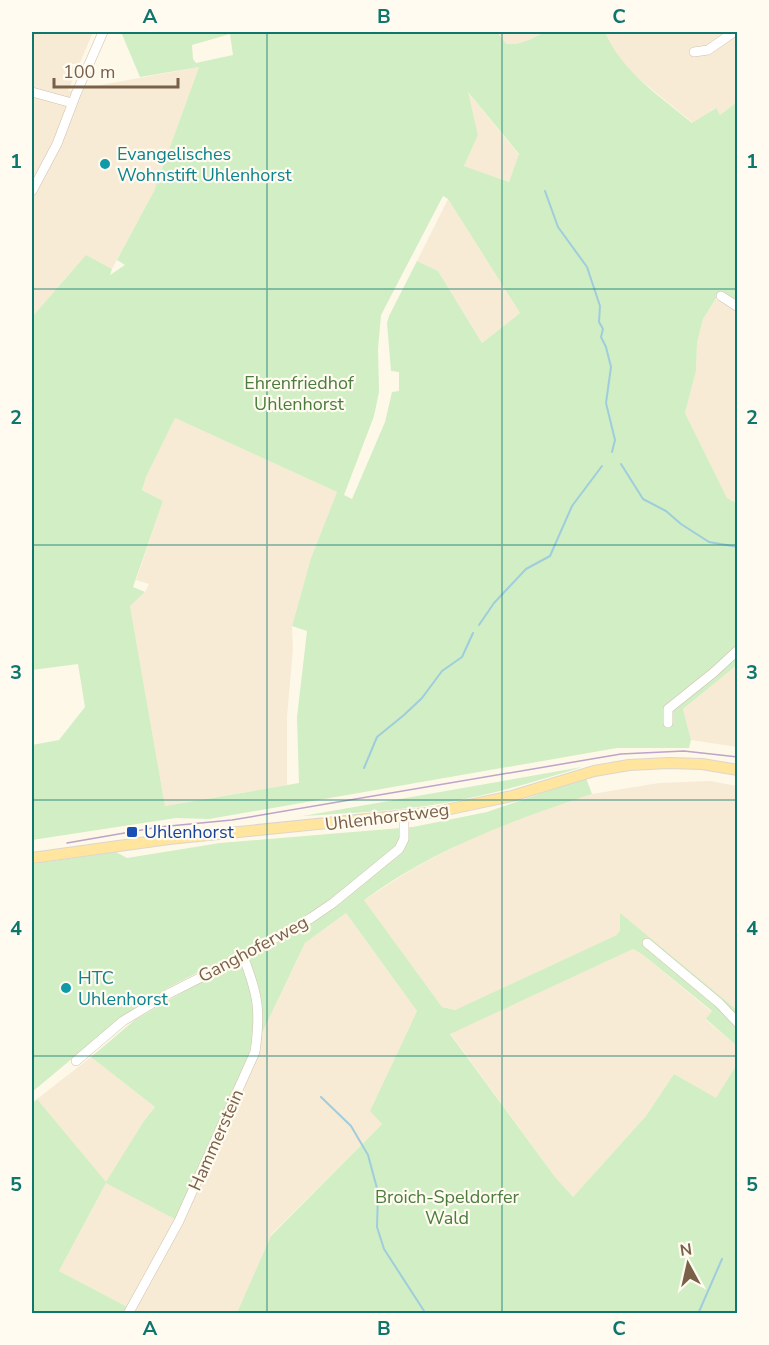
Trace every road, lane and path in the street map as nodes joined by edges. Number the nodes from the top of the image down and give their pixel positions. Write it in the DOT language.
graph roads {
  1 [pos="103,32"];
  2 [pos="734,32"];
  3 [pos="694,51"];
  4 [pos="32,92"];
  5 [pos="72,103"];
  6 [pos="32,191"];
  7 [pos="721,296"];
  8 [pos="738,307"];
  9 [pos="738,650"];
  10 [pos="669,723"];
  11 [pos="738,771"];
  12 [pos="404,816"];
  13 [pos="32,858"];
  14 [pos="648,943"];
  15 [pos="243,956"];
  16 [pos="738,1023"];
  17 [pos="76,1061"];
  18 [pos="128,1314"];
  1 -- 5 [label="street"];
  2 -- 3 [label="street"];
  4 -- 5 [label="street"];
  5 -- 6 [label="street"];
  7 -- 8 [label="street"];
  9 -- 10 [label="street"];
  11 -- 12 [label="main road, Uhlenhorstweg"];
  12 -- 13 [label="main road, Uhlenhorstweg"];
  12 -- 15 [label="street, Ganghoferweg"];
  14 -- 16 [label="street"];
  15 -- 17 [label="street, Ganghoferweg"];
  15 -- 18 [label="street, Hammerstein"];
}
